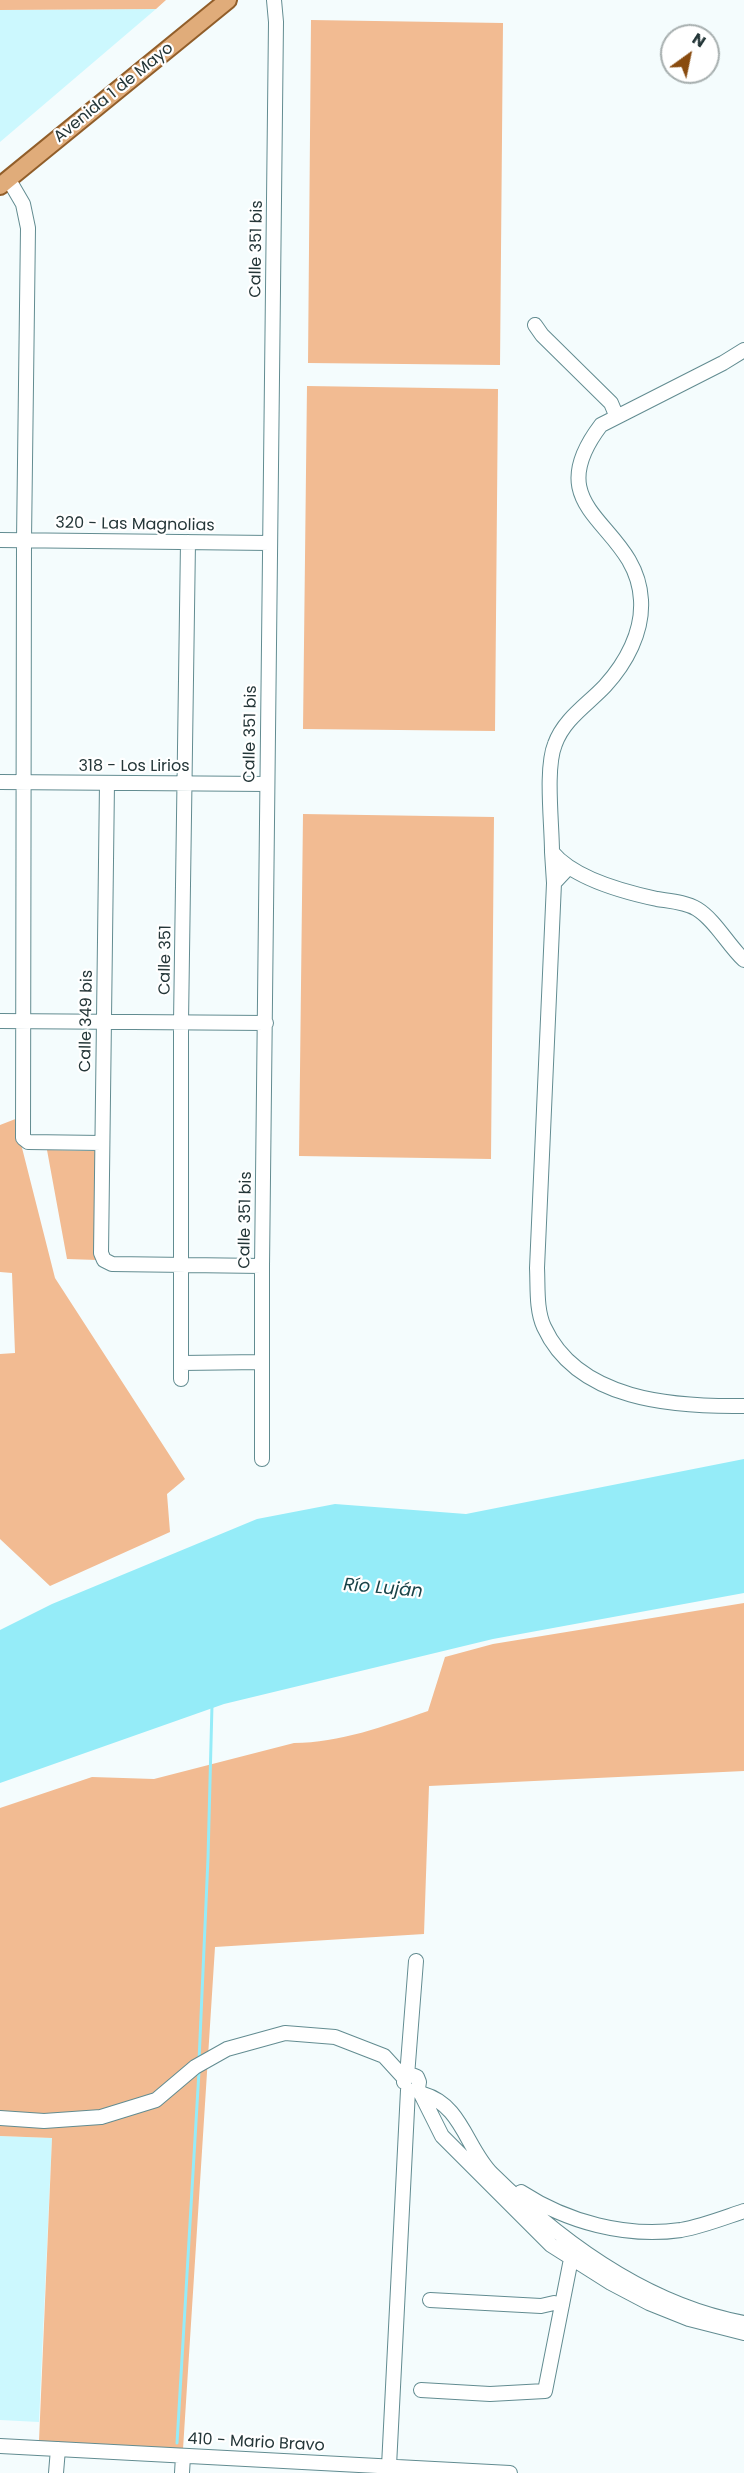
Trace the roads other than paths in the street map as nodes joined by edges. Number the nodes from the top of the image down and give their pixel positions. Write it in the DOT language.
graph roads {
  1 [pos="228,0"];
  2 [pos="274,5"];
  3 [pos="4,183"];
  4 [pos="535,325"];
  5 [pos="744,350"];
  6 [pos="616,415"];
  7 [pos="0,540"];
  8 [pos="24,540"];
  9 [pos="188,542"];
  10 [pos="270,543"];
  11 [pos="0,782"];
  12 [pos="24,782"];
  13 [pos="107,783"];
  14 [pos="186,784"];
  15 [pos="267,784"];
  16 [pos="552,852"];
  17 [pos="569,867"];
  18 [pos="554,884"];
  19 [pos="744,960"];
  20 [pos="0,1021"];
  21 [pos="22,1021"];
  22 [pos="103,1022"];
  23 [pos="181,1022"];
  24 [pos="266,1023"];
  25 [pos="102,1143"];
  26 [pos="181,1264"];
  27 [pos="262,1266"];
  28 [pos="262,1362"];
  29 [pos="182,1363"];
  30 [pos="182,1379"];
  31 [pos="744,1406"];
  32 [pos="262,1459"];
  33 [pos="416,1961"];
  34 [pos="412,2085"];
  35 [pos="0,2118"];
  36 [pos="487,2175"];
  37 [pos="744,2211"];
  38 [pos="570,2250"];
  39 [pos="430,2300"];
  40 [pos="558,2304"];
  41 [pos="744,2323"];
  42 [pos="744,2333"];
  43 [pos="421,2390"];
  44 [pos="0,2446"];
  45 [pos="58,2449"];
  46 [pos="183,2456"];
  47 [pos="389,2466"];
  48 [pos="309,2468"];
  49 [pos="460,2471"];
  50 [pos="56,2473"];
  51 [pos="182,2473"];
  52 [pos="510,2473"];
  1 -- 3 [label="main road, Avenida 1 de Mayo"];
  2 -- 10 [label="street, Calle 351 bis"];
  3 -- 8 [label="street"];
  4 -- 6 [label="street"];
  5 -- 6 [label="street"];
  6 -- 16 [label="street"];
  7 -- 8 [label="street, 320 - Las Magnolias"];
  8 -- 9 [label="street, 320 - Las Magnolias"];
  8 -- 12 [label="street"];
  9 -- 10 [label="street, 320 - Las Magnolias"];
  9 -- 14 [label="street, Calle 351"];
  10 -- 15 [label="street, Calle 351 bis"];
  11 -- 12 [label="street, 318 - Los Lirios"];
  12 -- 13 [label="street, 318 - Los Lirios"];
  12 -- 21 [label="street"];
  13 -- 14 [label="street, 318 - Los Lirios"];
  13 -- 22 [label="street, Calle 349 bis"];
  14 -- 15 [label="street, 318 - Los Lirios"];
  14 -- 23 [label="street, Calle 351"];
  15 -- 24 [label="street, Calle 351 bis"];
  16 -- 17 [label="street"];
  16 -- 18 [label="street"];
  17 -- 18 [label="street"];
  17 -- 19 [label="street"];
  18 -- 31 [label="street"];
  20 -- 21 [label="street"];
  21 -- 22 [label="street"];
  21 -- 25 [label="street"];
  22 -- 23 [label="street"];
  22 -- 25 [label="street, Calle 349 bis"];
  23 -- 24 [label="street"];
  23 -- 26 [label="street, Calle 351"];
  24 -- 27 [label="street, Calle 351 bis"];
  25 -- 26 [label="street, Calle 349 bis"];
  26 -- 27 [label="street"];
  26 -- 29 [label="street, Calle 351"];
  27 -- 28 [label="street, Calle 351 bis"];
  28 -- 29 [label="street"];
  28 -- 32 [label="street, Calle 351 bis"];
  29 -- 30 [label="street, Calle 351"];
  33 -- 34 [label="street"];
  34 -- 35 [label="street"];
  34 -- 36 [label="street"];
  34 -- 36 [label="street"];
  34 -- 47 [label="street"];
  36 -- 37 [label="street"];
  36 -- 38 [label="street"];
  38 -- 40 [label="street"];
  38 -- 41 [label="street"];
  38 -- 42 [label="street"];
  39 -- 40 [label="street"];
  40 -- 43 [label="street"];
  44 -- 45 [label="street, 410 - Mario Bravo"];
  45 -- 46 [label="street, 410 - Mario Bravo"];
  45 -- 50 [label="street"];
  46 -- 48 [label="street, 410 - Mario Bravo"];
  46 -- 51 [label="street"];
  47 -- 48 [label="street, 410 - Mario Bravo"];
  47 -- 49 [label="street, 410 - Mario Bravo"];
  49 -- 52 [label="street, 410 - Mario Bravo"];
}
